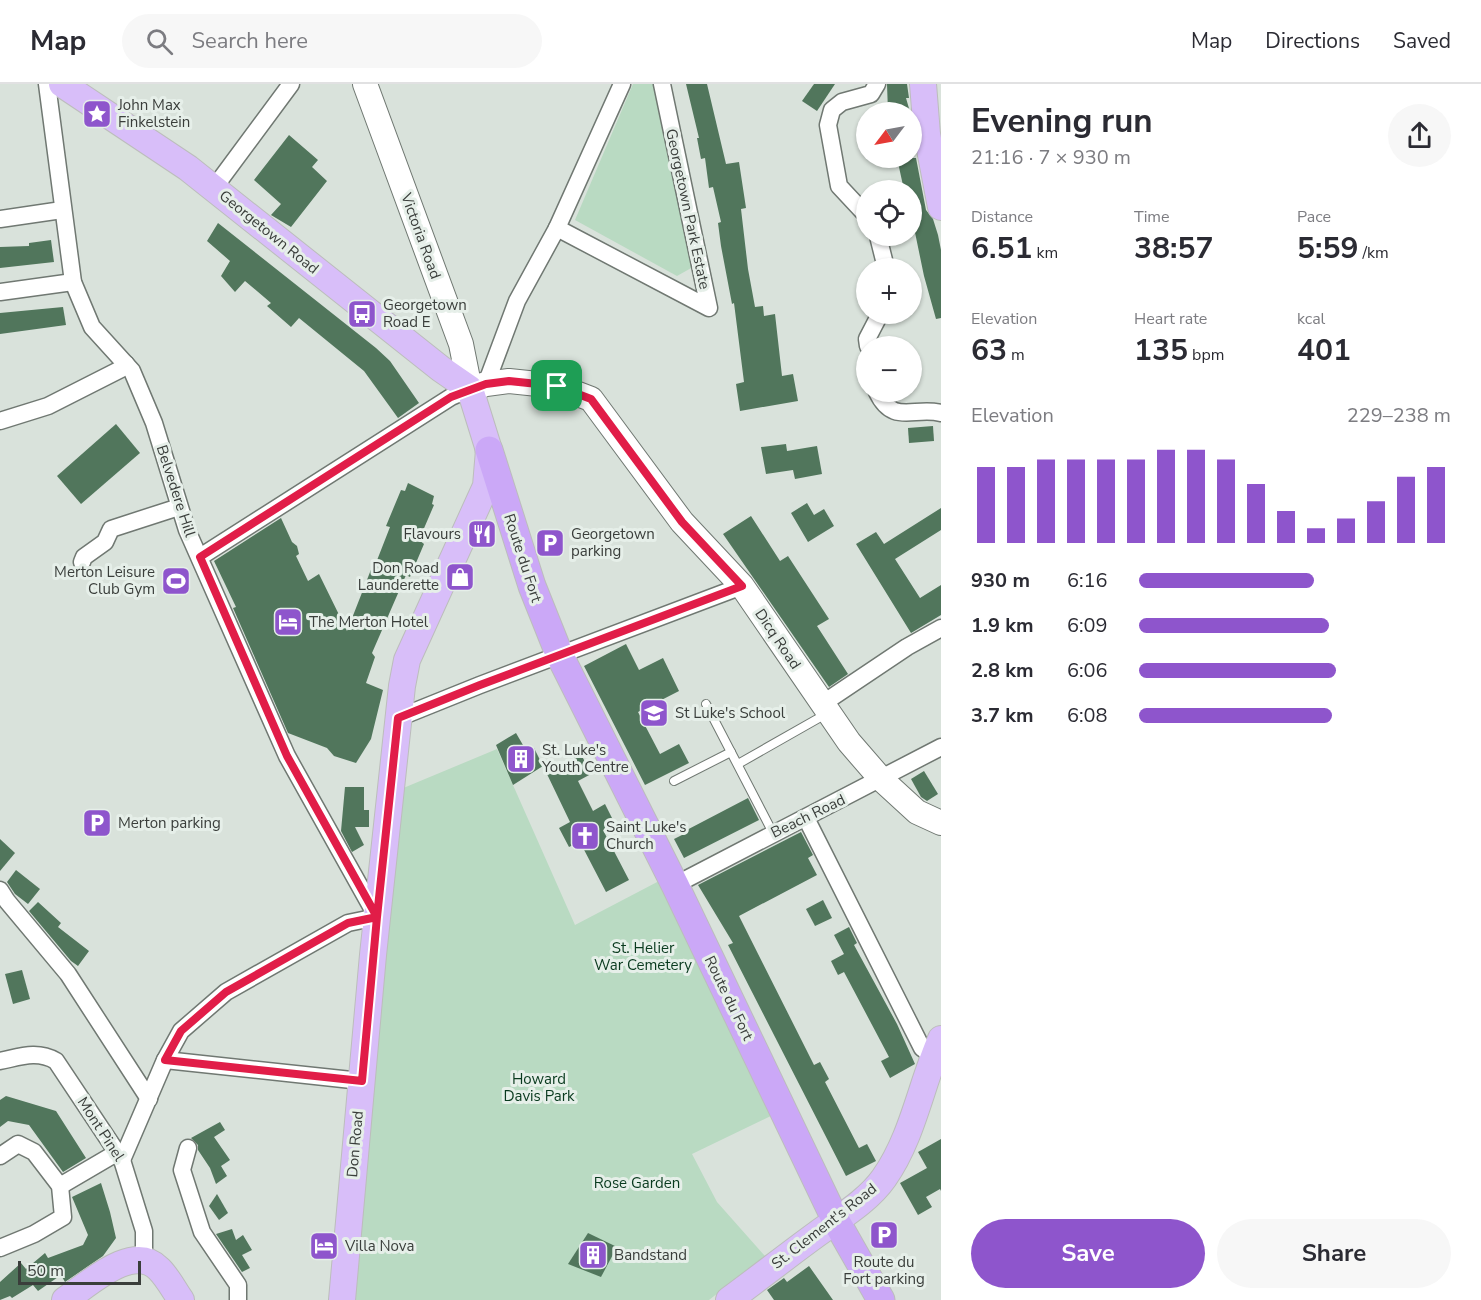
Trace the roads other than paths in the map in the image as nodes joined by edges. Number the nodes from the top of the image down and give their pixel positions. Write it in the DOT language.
graph roads {
  1 [pos="47,84"];
  2 [pos="62,84"];
  3 [pos="291,84"];
  4 [pos="365,84"];
  5 [pos="622,84"];
  6 [pos="662,84"];
  7 [pos="877,84"];
  8 [pos="923,84"];
  9 [pos="214,188"];
  10 [pos="856,204"];
  11 [pos="941,207"];
  12 [pos="62,210"];
  13 [pos="0,219"];
  14 [pos="557,228"];
  15 [pos="73,282"];
  16 [pos="0,292"];
  17 [pos="126,364"];
  18 [pos="478,387"];
  19 [pos="884,402"];
  20 [pos="941,413"];
  21 [pos="0,421"];
  22 [pos="489,450"];
  23 [pos="179,507"];
  24 [pos="200,557"];
  25 [pos="81,562"];
  26 [pos="742,586"];
  27 [pos="941,628"];
  28 [pos="560,656"];
  29 [pos="706,705"];
  30 [pos="825,708"];
  31 [pos="398,718"];
  32 [pos="941,747"];
  33 [pos="731,752"];
  34 [pos="738,765"];
  35 [pos="881,779"];
  36 [pos="674,782"];
  37 [pos="806,818"];
  38 [pos="941,824"];
  39 [pos="773,833"];
  40 [pos="675,885"];
  41 [pos="0,890"];
  42 [pos="377,917"];
  43 [pos="938,1052"];
  44 [pos="165,1060"];
  45 [pos="0,1061"];
  46 [pos="362,1081"];
  47 [pos="149,1098"];
  48 [pos="188,1148"];
  49 [pos="0,1156"];
  50 [pos="120,1156"];
  51 [pos="60,1186"];
  52 [pos="836,1221"];
  53 [pos="0,1248"];
  54 [pos="144,1259"];
  55 [pos="65,1300"];
  56 [pos="181,1300"];
  57 [pos="238,1300"];
  58 [pos="342,1300"];
  59 [pos="729,1300"];
  60 [pos="881,1300"];
  1 -- 12 [label="street, Belvedere Hill"];
  2 -- 9 [label="main road, Georgetown Road"];
  3 -- 9 [label="street"];
  4 -- 18 [label="main road, Victoria Road"];
  5 -- 14 [label="street"];
  6 -- 14 [label="street, Georgetown Park Estate"];
  7 -- 10 [label="street"];
  8 -- 11 [label="main road"];
  9 -- 18 [label="main road, Georgetown Road"];
  12 -- 13 [label="street"];
  12 -- 15 [label="street, Belvedere Hill"];
  14 -- 18 [label="street"];
  15 -- 16 [label="street"];
  15 -- 17 [label="street, Belvedere Hill"];
  17 -- 21 [label="street"];
  17 -- 23 [label="street, Belvedere Hill"];
  18 -- 22 [label="main road, Route du Fort"];
  18 -- 24 [label="street"];
  18 -- 26 [label="main road, Dicq Road"];
  19 -- 20 [label="street"];
  22 -- 28 [label="highway, Route du Fort"];
  22 -- 31 [label="main road"];
  23 -- 24 [label="street, Belvedere Hill"];
  23 -- 25 [label="street"];
  24 -- 42 [label="street, Belvedere Hill"];
  26 -- 28 [label="street"];
  26 -- 30 [label="main road, Dicq Road"];
  27 -- 30 [label="street"];
  28 -- 31 [label="street"];
  28 -- 40 [label="highway, Route du Fort"];
  29 -- 33 [label="lane"];
  30 -- 34 [label="lane"];
  30 -- 35 [label="main road, Dicq Road"];
  31 -- 42 [label="main road"];
  32 -- 35 [label="street, Beach Road"];
  33 -- 34 [label="lane"];
  33 -- 36 [label="lane"];
  34 -- 39 [label="lane"];
  35 -- 37 [label="street, Beach Road"];
  35 -- 38 [label="main road, Dicq Road"];
  37 -- 39 [label="street, Beach Road"];
  37 -- 43 [label="street"];
  39 -- 40 [label="street, Beach Road"];
  40 -- 52 [label="highway, Route du Fort"];
  41 -- 47 [label="street"];
  42 -- 44 [label="street"];
  42 -- 46 [label="main road, Don Road"];
  43 -- 52 [label="main road, St. Clement's Road"];
  44 -- 46 [label="street"];
  44 -- 47 [label="street"];
  45 -- 50 [label="street, Mont Pinel"];
  46 -- 58 [label="main road, Don Road"];
  47 -- 50 [label="street"];
  48 -- 57 [label="street"];
  49 -- 51 [label="street"];
  50 -- 51 [label="street"];
  50 -- 54 [label="street, Mont Pinel"];
  51 -- 53 [label="street"];
  52 -- 59 [label="main road, St. Clement's Road"];
  52 -- 60 [label="highway, Route du Fort"];
  54 -- 55 [label="main road"];
  54 -- 56 [label="main road"];
}
